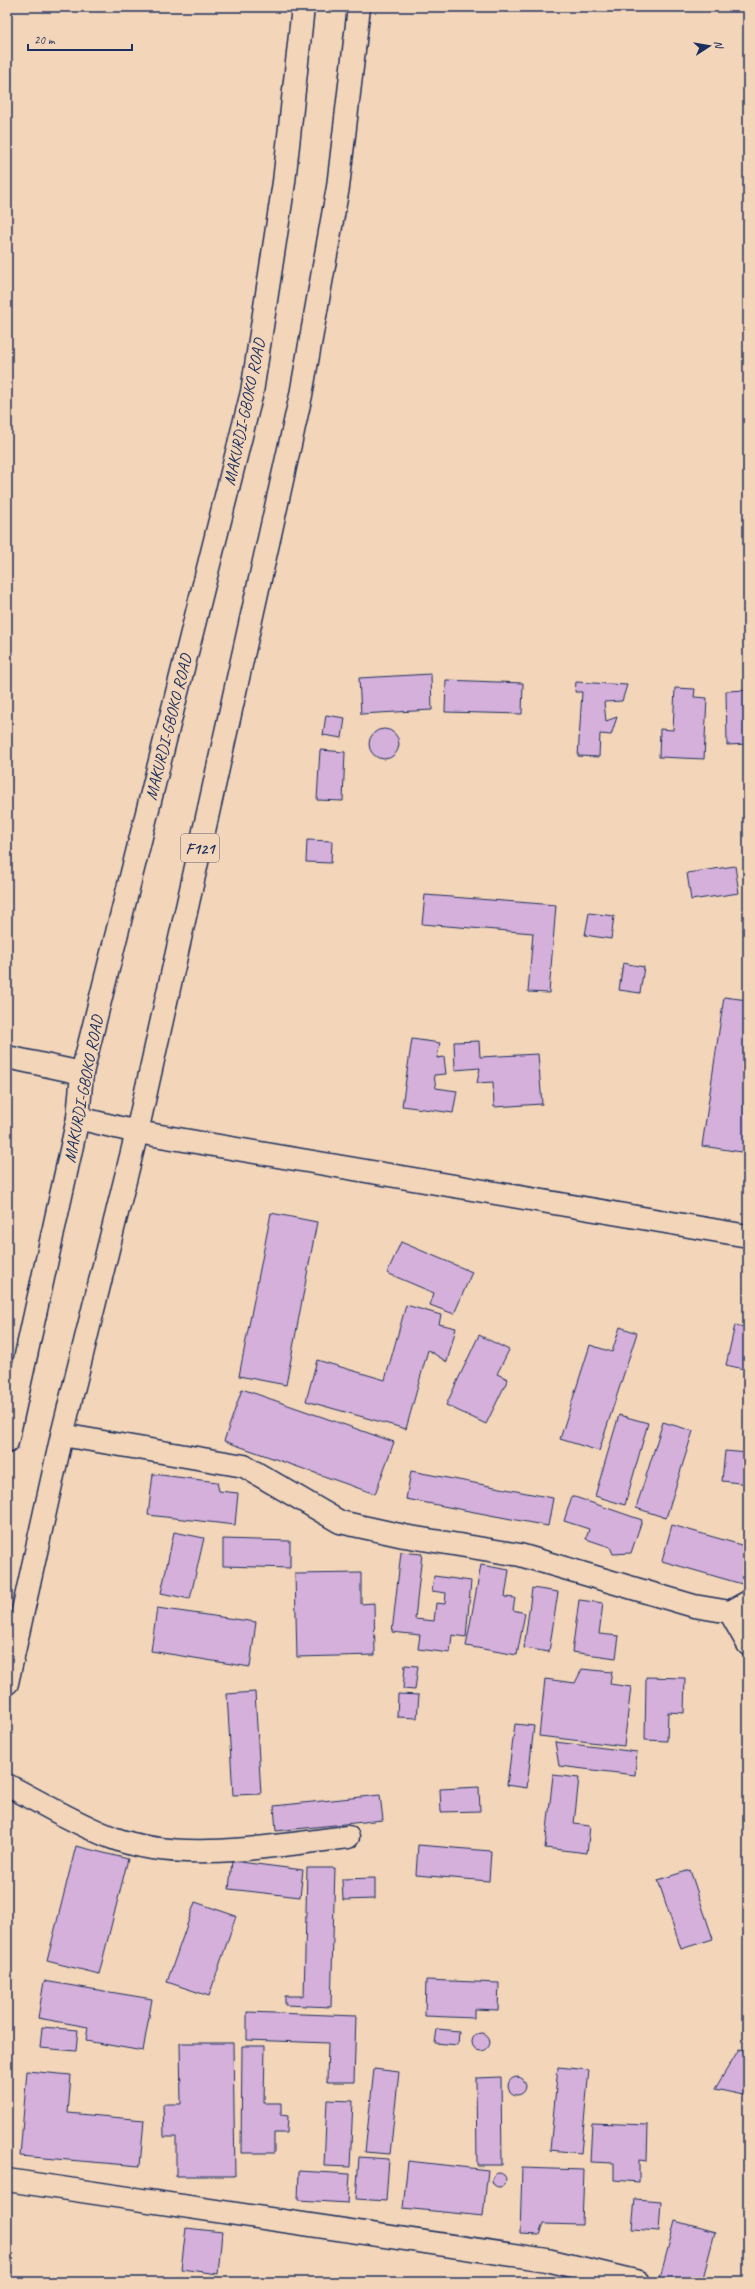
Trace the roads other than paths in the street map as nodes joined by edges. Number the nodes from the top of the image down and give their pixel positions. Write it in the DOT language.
graph roads {
  1 [pos="304,7"];
  2 [pos="360,7"];
  3 [pos="7,1057"];
  4 [pos="82,1073"];
  5 [pos="78,1118"];
  6 [pos="137,1132"];
  7 [pos="748,1236"];
  8 [pos="62,1435"];
  9 [pos="7,1442"];
  10 [pos="739,1607"];
  11 [pos="748,1644"];
  12 [pos="7,1683"];
  13 [pos="7,1785"];
  14 [pos="348,1837"];
  15 [pos="7,2180"];
  16 [pos="639,2282"];
  1 -- 4 [label="main road, MAKURDI-GBOKO ROAD"];
  2 -- 6 [label="main road, F121"];
  3 -- 4 [label="main road"];
  4 -- 5 [label="main road, MAKURDI-GBOKO ROAD"];
  5 -- 6 [label="main road"];
  5 -- 9 [label="main road, MAKURDI-GBOKO ROAD"];
  6 -- 7 [label="main road"];
  6 -- 8 [label="main road, F121"];
  8 -- 10 [label="main road"];
  8 -- 12 [label="main road, F121"];
  10 -- 11 [label="main road"];
  13 -- 14 [label="main road"];
  15 -- 16 [label="main road"];
}
